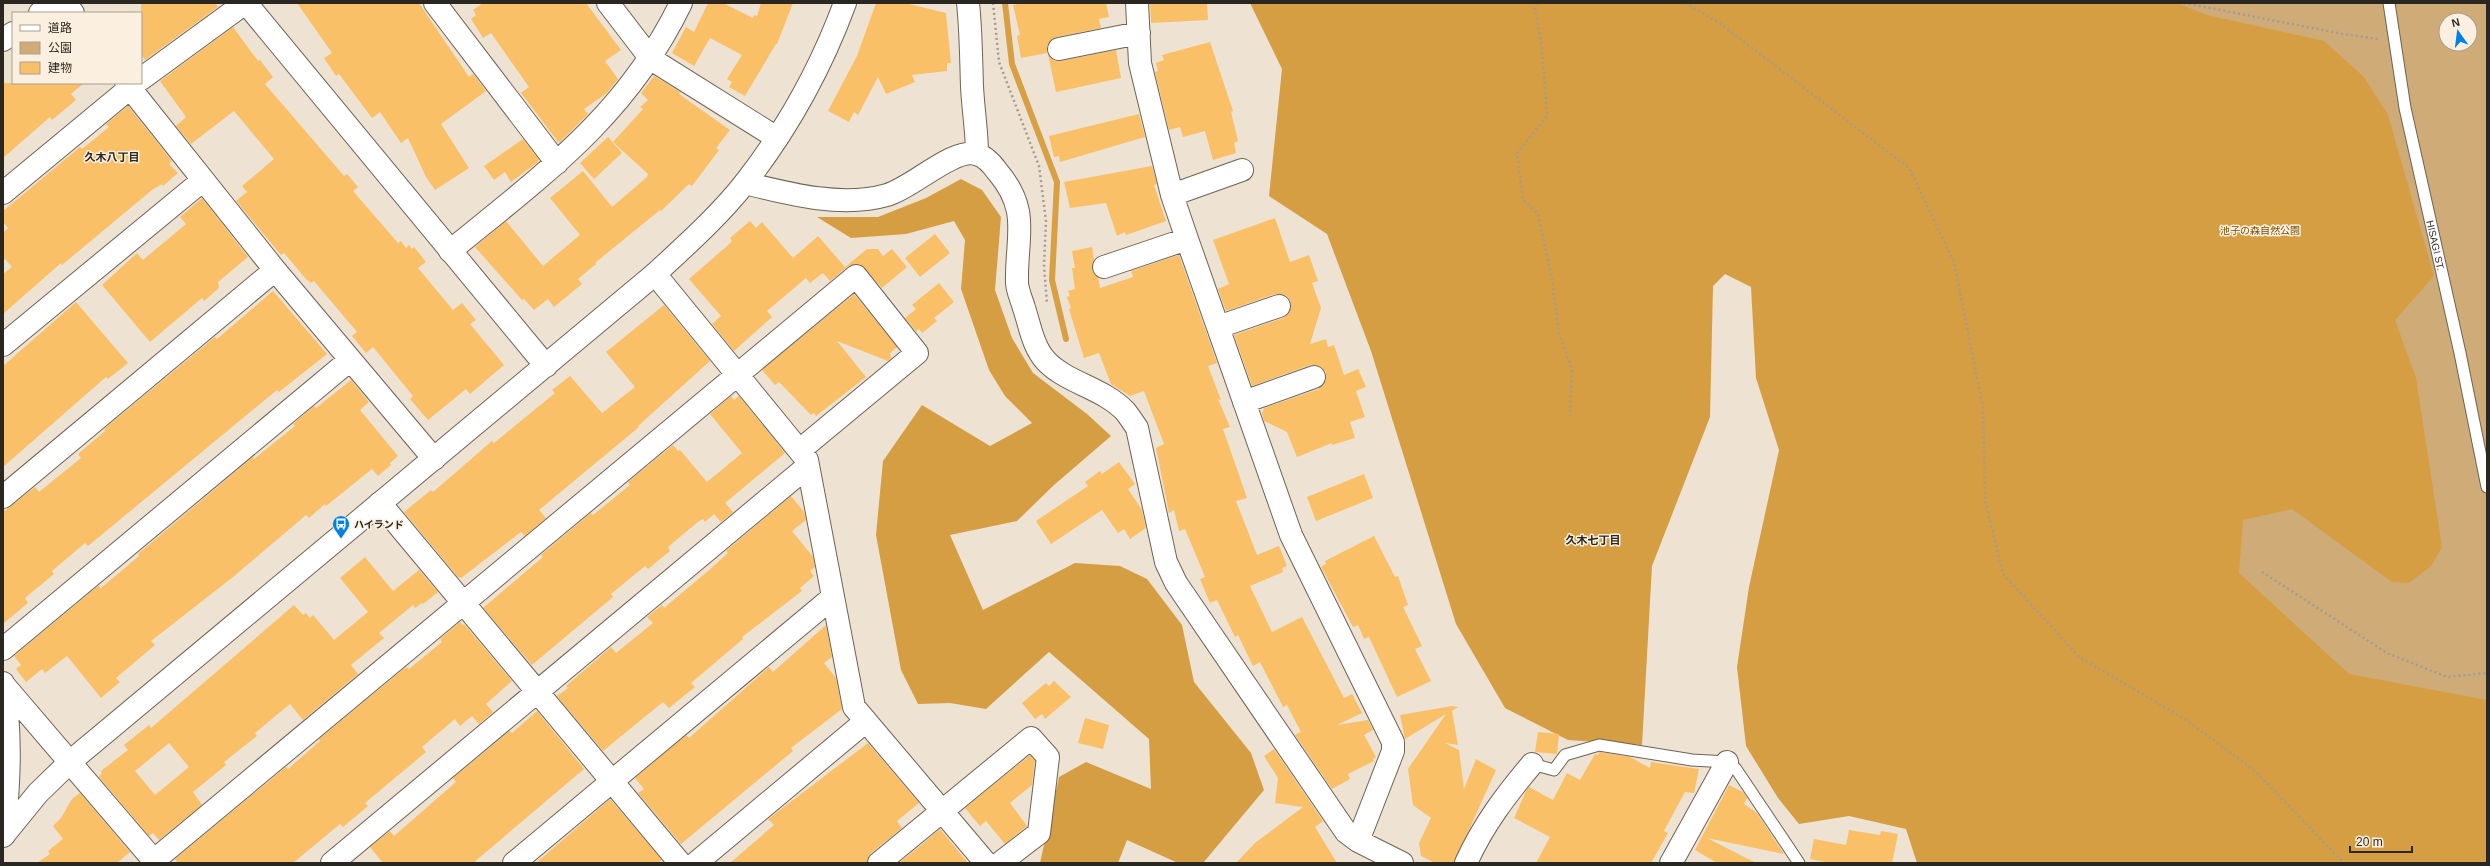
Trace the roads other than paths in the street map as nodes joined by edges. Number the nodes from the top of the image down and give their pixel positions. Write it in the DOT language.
graph roads {
  1 [pos="54,3"];
  2 [pos="65,3"];
  3 [pos="246,3"];
  4 [pos="435,3"];
  5 [pos="608,3"];
  6 [pos="681,3"];
  7 [pos="845,3"];
  8 [pos="968,3"];
  9 [pos="1137,3"];
  10 [pos="2389,3"];
  11 [pos="41,12"];
  12 [pos="72,12"];
  13 [pos="1139,33"];
  14 [pos="12,34"];
  15 [pos="3,40"];
  16 [pos="1059,49"];
  17 [pos="651,59"];
  18 [pos="142,77"];
  19 [pos="132,84"];
  20 [pos="134,84"];
  21 [pos="777,138"];
  22 [pos="977,154"];
  23 [pos="557,163"];
  24 [pos="1242,170"];
  25 [pos="202,181"];
  26 [pos="744,183"];
  27 [pos="3,193"];
  28 [pos="1172,195"];
  29 [pos="1187,239"];
  30 [pos="450,251"];
  31 [pos="1104,267"];
  32 [pos="275,270"];
  33 [pos="656,274"];
  34 [pos="1279,306"];
  35 [pos="1218,327"];
  36 [pos="3,345"];
  37 [pos="350,360"];
  38 [pos="546,366"];
  39 [pos="737,373"];
  40 [pos="1314,377"];
  41 [pos="1244,402"];
  42 [pos="804,458"];
  43 [pos="434,459"];
  44 [pos="2487,487"];
  45 [pos="3,497"];
  46 [pos="380,503"];
  47 [pos="833,597"];
  48 [pos="464,602"];
  49 [pos="3,649"];
  50 [pos="3,684"];
  51 [pos="537,692"];
  52 [pos="866,721"];
  53 [pos="71,761"];
  54 [pos="1726,762"];
  55 [pos="1532,764"];
  56 [pos="613,781"];
  57 [pos="942,811"];
  58 [pos="3,835"];
  59 [pos="1358,841"];
  60 [pos="154,862"];
  61 [pos="332,863"];
  62 [pos="514,863"];
  63 [pos="680,863"];
  64 [pos="696,863"];
  65 [pos="879,863"];
  66 [pos="986,863"];
  67 [pos="1000,863"];
  68 [pos="1402,863"];
  69 [pos="1466,863"];
  70 [pos="1671,863"];
  71 [pos="1800,863"];
  1 -- 11 [label="street"];
  2 -- 12 [label="street"];
  3 -- 18 [label="street"];
  3 -- 30 [label="street"];
  4 -- 23 [label="street"];
  5 -- 17 [label="street"];
  6 -- 17 [label="street"];
  7 -- 21 [label="street"];
  8 -- 22 [label="street"];
  9 -- 13 [label="street"];
  10 -- 44 [label="lane, HISAGI ST."];
  13 -- 16 [label="street"];
  13 -- 28 [label="street"];
  14 -- 15 [label="street"];
  17 -- 21 [label="street"];
  17 -- 23 [label="street"];
  19 -- 27 [label="street"];
  20 -- 25 [label="street"];
  21 -- 26 [label="street"];
  22 -- 26 [label="street"];
  22 -- 59 [label="street"];
  23 -- 30 [label="street"];
  24 -- 28 [label="street"];
  25 -- 32 [label="street"];
  25 -- 36 [label="street"];
  26 -- 33 [label="street"];
  28 -- 29 [label="street"];
  29 -- 31 [label="street"];
  29 -- 35 [label="street"];
  30 -- 38 [label="street"];
  32 -- 37 [label="street"];
  32 -- 45 [label="street"];
  33 -- 38 [label="street"];
  33 -- 39 [label="street"];
  34 -- 35 [label="street"];
  35 -- 41 [label="street"];
  37 -- 43 [label="street"];
  37 -- 49 [label="street"];
  38 -- 43 [label="street"];
  39 -- 42 [label="street"];
  39 -- 42 [label="street"];
  39 -- 48 [label="street"];
  40 -- 41 [label="street"];
  41 -- 59 [label="street"];
  42 -- 47 [label="street"];
  42 -- 51 [label="street"];
  43 -- 46 [label="street"];
  46 -- 48 [label="street"];
  46 -- 53 [label="street"];
  47 -- 52 [label="street"];
  47 -- 56 [label="street"];
  48 -- 51 [label="street"];
  48 -- 60 [label="street"];
  50 -- 53 [label="street"];
  50 -- 58 [label="street"];
  51 -- 56 [label="street"];
  51 -- 61 [label="street"];
  52 -- 57 [label="street"];
  52 -- 64 [label="street"];
  53 -- 58 [label="street"];
  53 -- 60 [label="street"];
  54 -- 55 [label="lane"];
  54 -- 70 [label="street"];
  54 -- 71 [label="lane"];
  55 -- 69 [label="street"];
  56 -- 62 [label="street"];
  56 -- 63 [label="street"];
  57 -- 65 [label="street"];
  57 -- 66 [label="street"];
  57 -- 67 [label="street"];
  59 -- 68 [label="street"];
}
